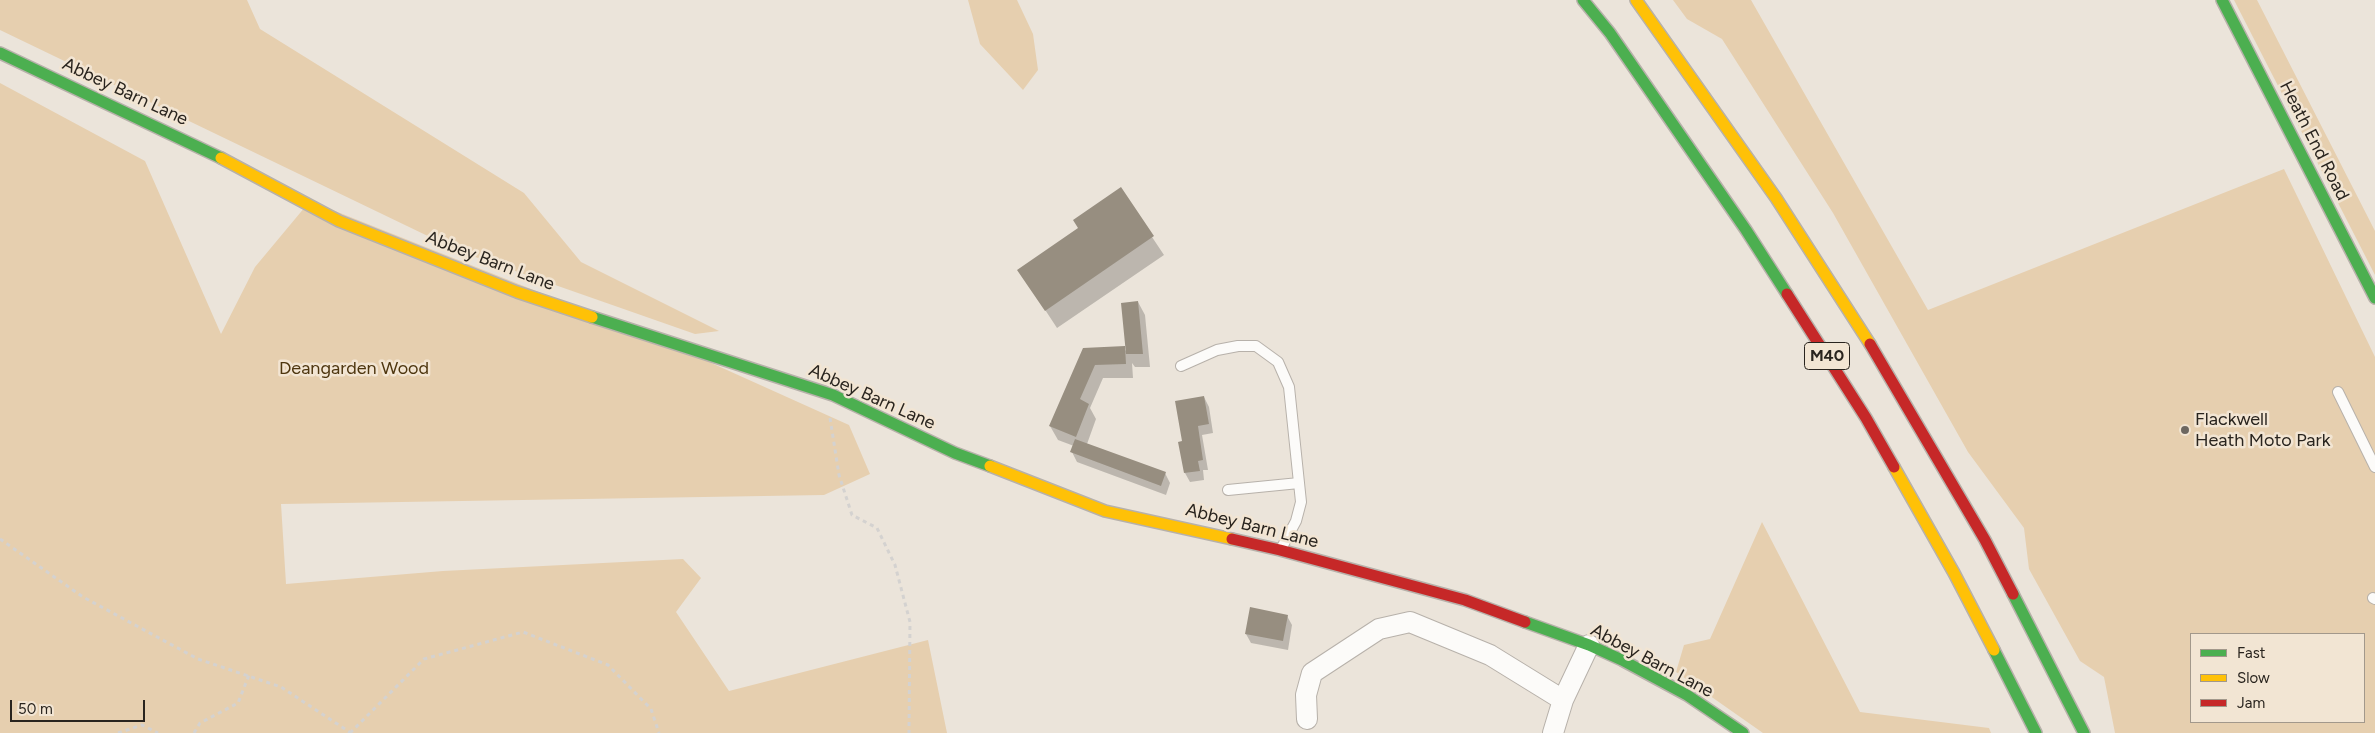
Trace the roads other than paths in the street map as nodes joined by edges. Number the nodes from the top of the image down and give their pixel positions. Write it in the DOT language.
graph roads {
  1 [pos="1583,0"];
  2 [pos="1636,0"];
  3 [pos="2222,0"];
  4 [pos="0,53"];
  5 [pos="2375,298"];
  6 [pos="1181,366"];
  7 [pos="2338,392"];
  8 [pos="2375,467"];
  9 [pos="1299,483"];
  10 [pos="1228,490"];
  11 [pos="1280,550"];
  12 [pos="1589,645"];
  13 [pos="1563,700"];
  14 [pos="1307,719"];
  15 [pos="1553,733"];
  16 [pos="1743,733"];
  17 [pos="2036,733"];
  18 [pos="2084,733"];
  1 -- 17 [label="main road, M40"];
  2 -- 18 [label="main road, M40"];
  3 -- 5 [label="main road, Heath End Road"];
  4 -- 11 [label="main road, Abbey Barn Lane"];
  6 -- 9 [label="lane"];
  7 -- 8 [label="lane"];
  9 -- 10 [label="lane"];
  9 -- 11 [label="lane"];
  11 -- 12 [label="main road, Abbey Barn Lane"];
  12 -- 13 [label="street"];
  12 -- 16 [label="main road, Abbey Barn Lane"];
  13 -- 14 [label="street"];
  13 -- 15 [label="street"];
}
